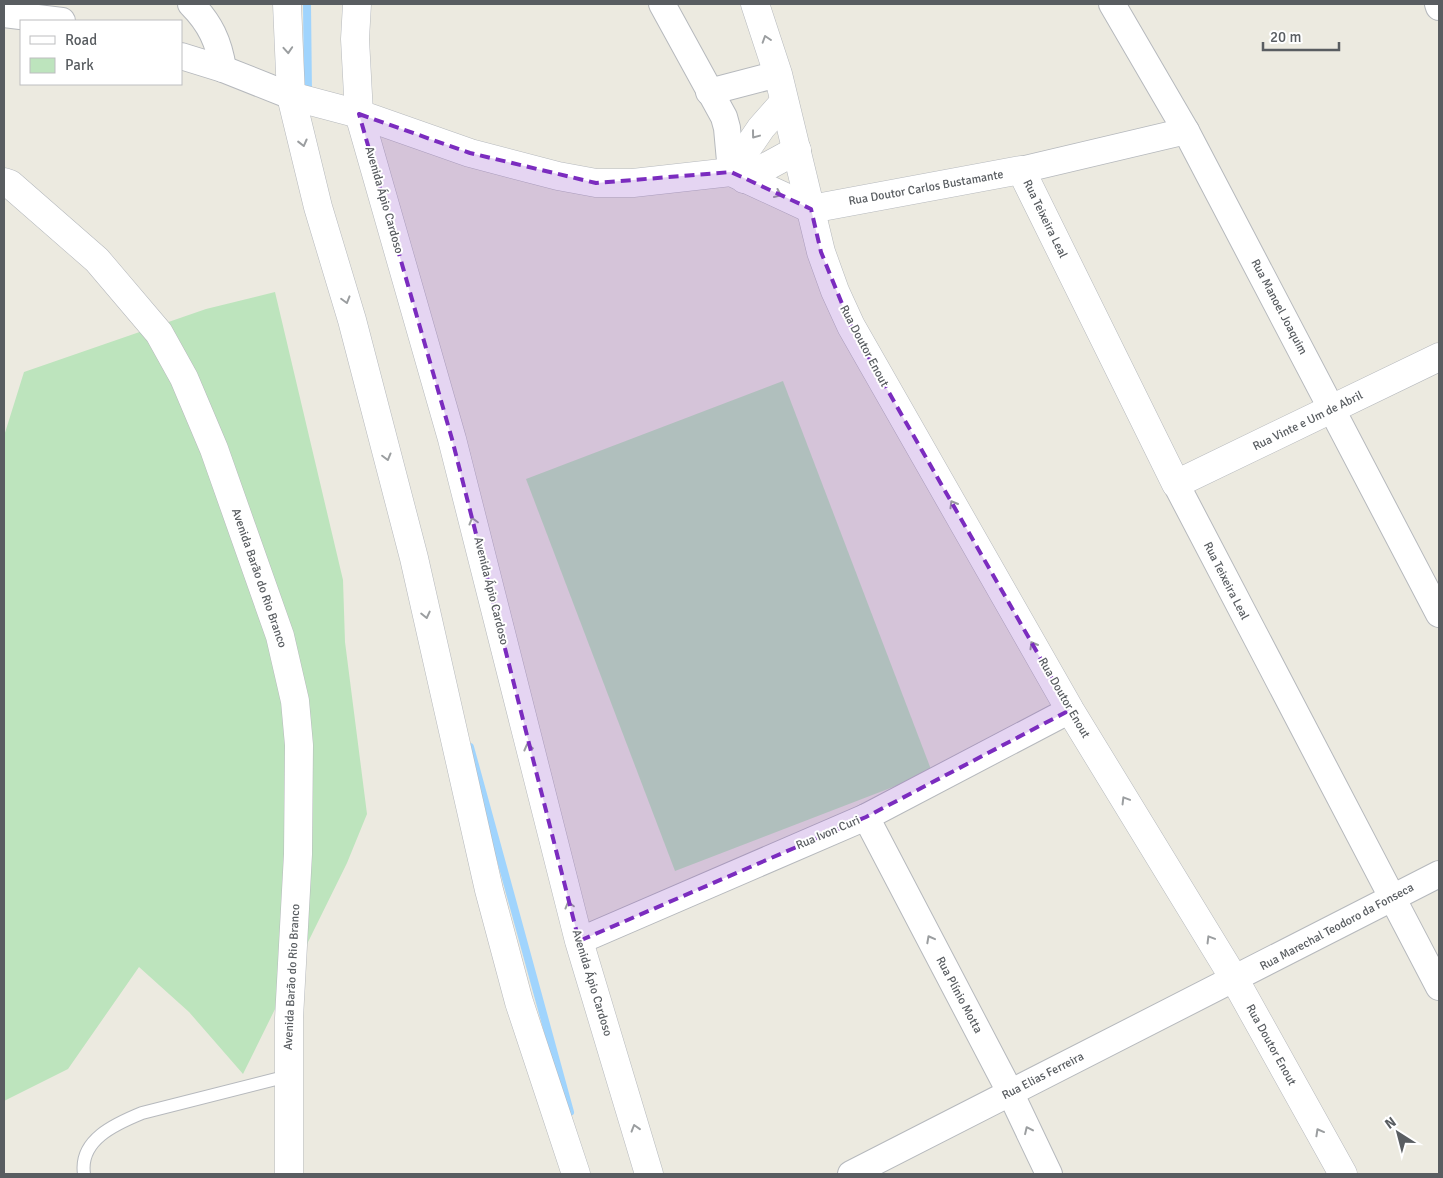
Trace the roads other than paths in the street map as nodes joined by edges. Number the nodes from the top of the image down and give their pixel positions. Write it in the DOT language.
graph roads {
  1 [pos="191,4"];
  2 [pos="287,4"];
  3 [pos="357,4"];
  4 [pos="662,4"];
  5 [pos="755,4"];
  6 [pos="1112,4"];
  7 [pos="4,14"];
  8 [pos="54,20"];
  9 [pos="182,56"];
  10 [pos="223,69"];
  11 [pos="778,74"];
  12 [pos="709,92"];
  13 [pos="296,97"];
  14 [pos="784,102"];
  15 [pos="354,113"];
  16 [pos="1186,132"];
  17 [pos="797,150"];
  18 [pos="1021,170"];
  19 [pos="737,175"];
  20 [pos="4,182"];
  21 [pos="811,209"];
  22 [pos="1439,357"];
  23 [pos="1333,409"];
  24 [pos="1176,484"];
  25 [pos="1439,614"];
  26 [pos="1070,710"];
  27 [pos="866,817"];
  28 [pos="1439,874"];
  29 [pos="1391,898"];
  30 [pos="578,941"];
  31 [pos="1235,980"];
  32 [pos="1439,987"];
  33 [pos="288,1076"];
  34 [pos="1010,1092"];
  35 [pos="84,1174"];
  36 [pos="289,1174"];
  37 [pos="576,1174"];
  38 [pos="649,1174"];
  39 [pos="851,1174"];
  40 [pos="1049,1174"];
  41 [pos="1343,1174"];
  1 -- 10 [label="street"];
  2 -- 13 [label="street, one-way"];
  3 -- 15 [label="street, Avenida Ápio Cardoso"];
  4 -- 12 [label="street"];
  11 -- 5 [label="street, Rua Doutor Enout, one-way"];
  6 -- 16 [label="street, Rua Manoel Joaquim"];
  7 -- 8 [label="street"];
  9 -- 10 [label="street"];
  10 -- 13 [label="street"];
  11 -- 12 [label="street"];
  11 -- 14 [label="street, Rua Doutor Enout"];
  12 -- 19 [label="street"];
  13 -- 15 [label="street"];
  13 -- 37 [label="street, one-way"];
  14 -- 17 [label="street, Rua Doutor Enout"];
  14 -- 19 [label="street, one-way"];
  15 -- 19 [label="street"];
  30 -- 15 [label="street, Avenida Ápio Cardoso, one-way"];
  16 -- 18 [label="street, Rua Doutor Carlos Bustamante"];
  16 -- 23 [label="street, Rua Manoel Joaquim"];
  17 -- 19 [label="street"];
  17 -- 21 [label="street, Rua Doutor Enout"];
  18 -- 21 [label="street, Rua Doutor Carlos Bustamante"];
  18 -- 24 [label="street, Rua Teixeira Leal"];
  19 -- 21 [label="street, one-way"];
  20 -- 33 [label="street, Avenida Barão do Rio Branco"];
  26 -- 21 [label="street, Rua Doutor Enout, one-way"];
  22 -- 23 [label="street, Rua Vinte e Um de Abril"];
  23 -- 24 [label="street, Rua Vinte e Um de Abril"];
  23 -- 25 [label="street, Rua Manoel Joaquim"];
  24 -- 29 [label="street, Rua Teixeira Leal"];
  26 -- 27 [label="street, Rua Ivon Curi"];
  31 -- 26 [label="street, Rua Doutor Enout, one-way"];
  27 -- 30 [label="street, Rua Ivon Curi"];
  34 -- 27 [label="street, Rua Plínio Motta, one-way"];
  28 -- 29 [label="street, Rua Marechal Teodoro da Fonseca"];
  29 -- 31 [label="street, Rua Marechal Teodoro da Fonseca"];
  29 -- 32 [label="street, Rua Teixeira Leal"];
  38 -- 30 [label="street, Avenida Ápio Cardoso, one-way"];
  31 -- 34 [label="street, Rua Elias Ferreira"];
  41 -- 31 [label="street, Rua Doutor Enout, one-way"];
  33 -- 35 [label="lane"];
  33 -- 36 [label="street, Avenida Barão do Rio Branco"];
  34 -- 39 [label="street, Rua Elias Ferreira"];
  40 -- 34 [label="street, Rua Plínio Motta, one-way"];
}
